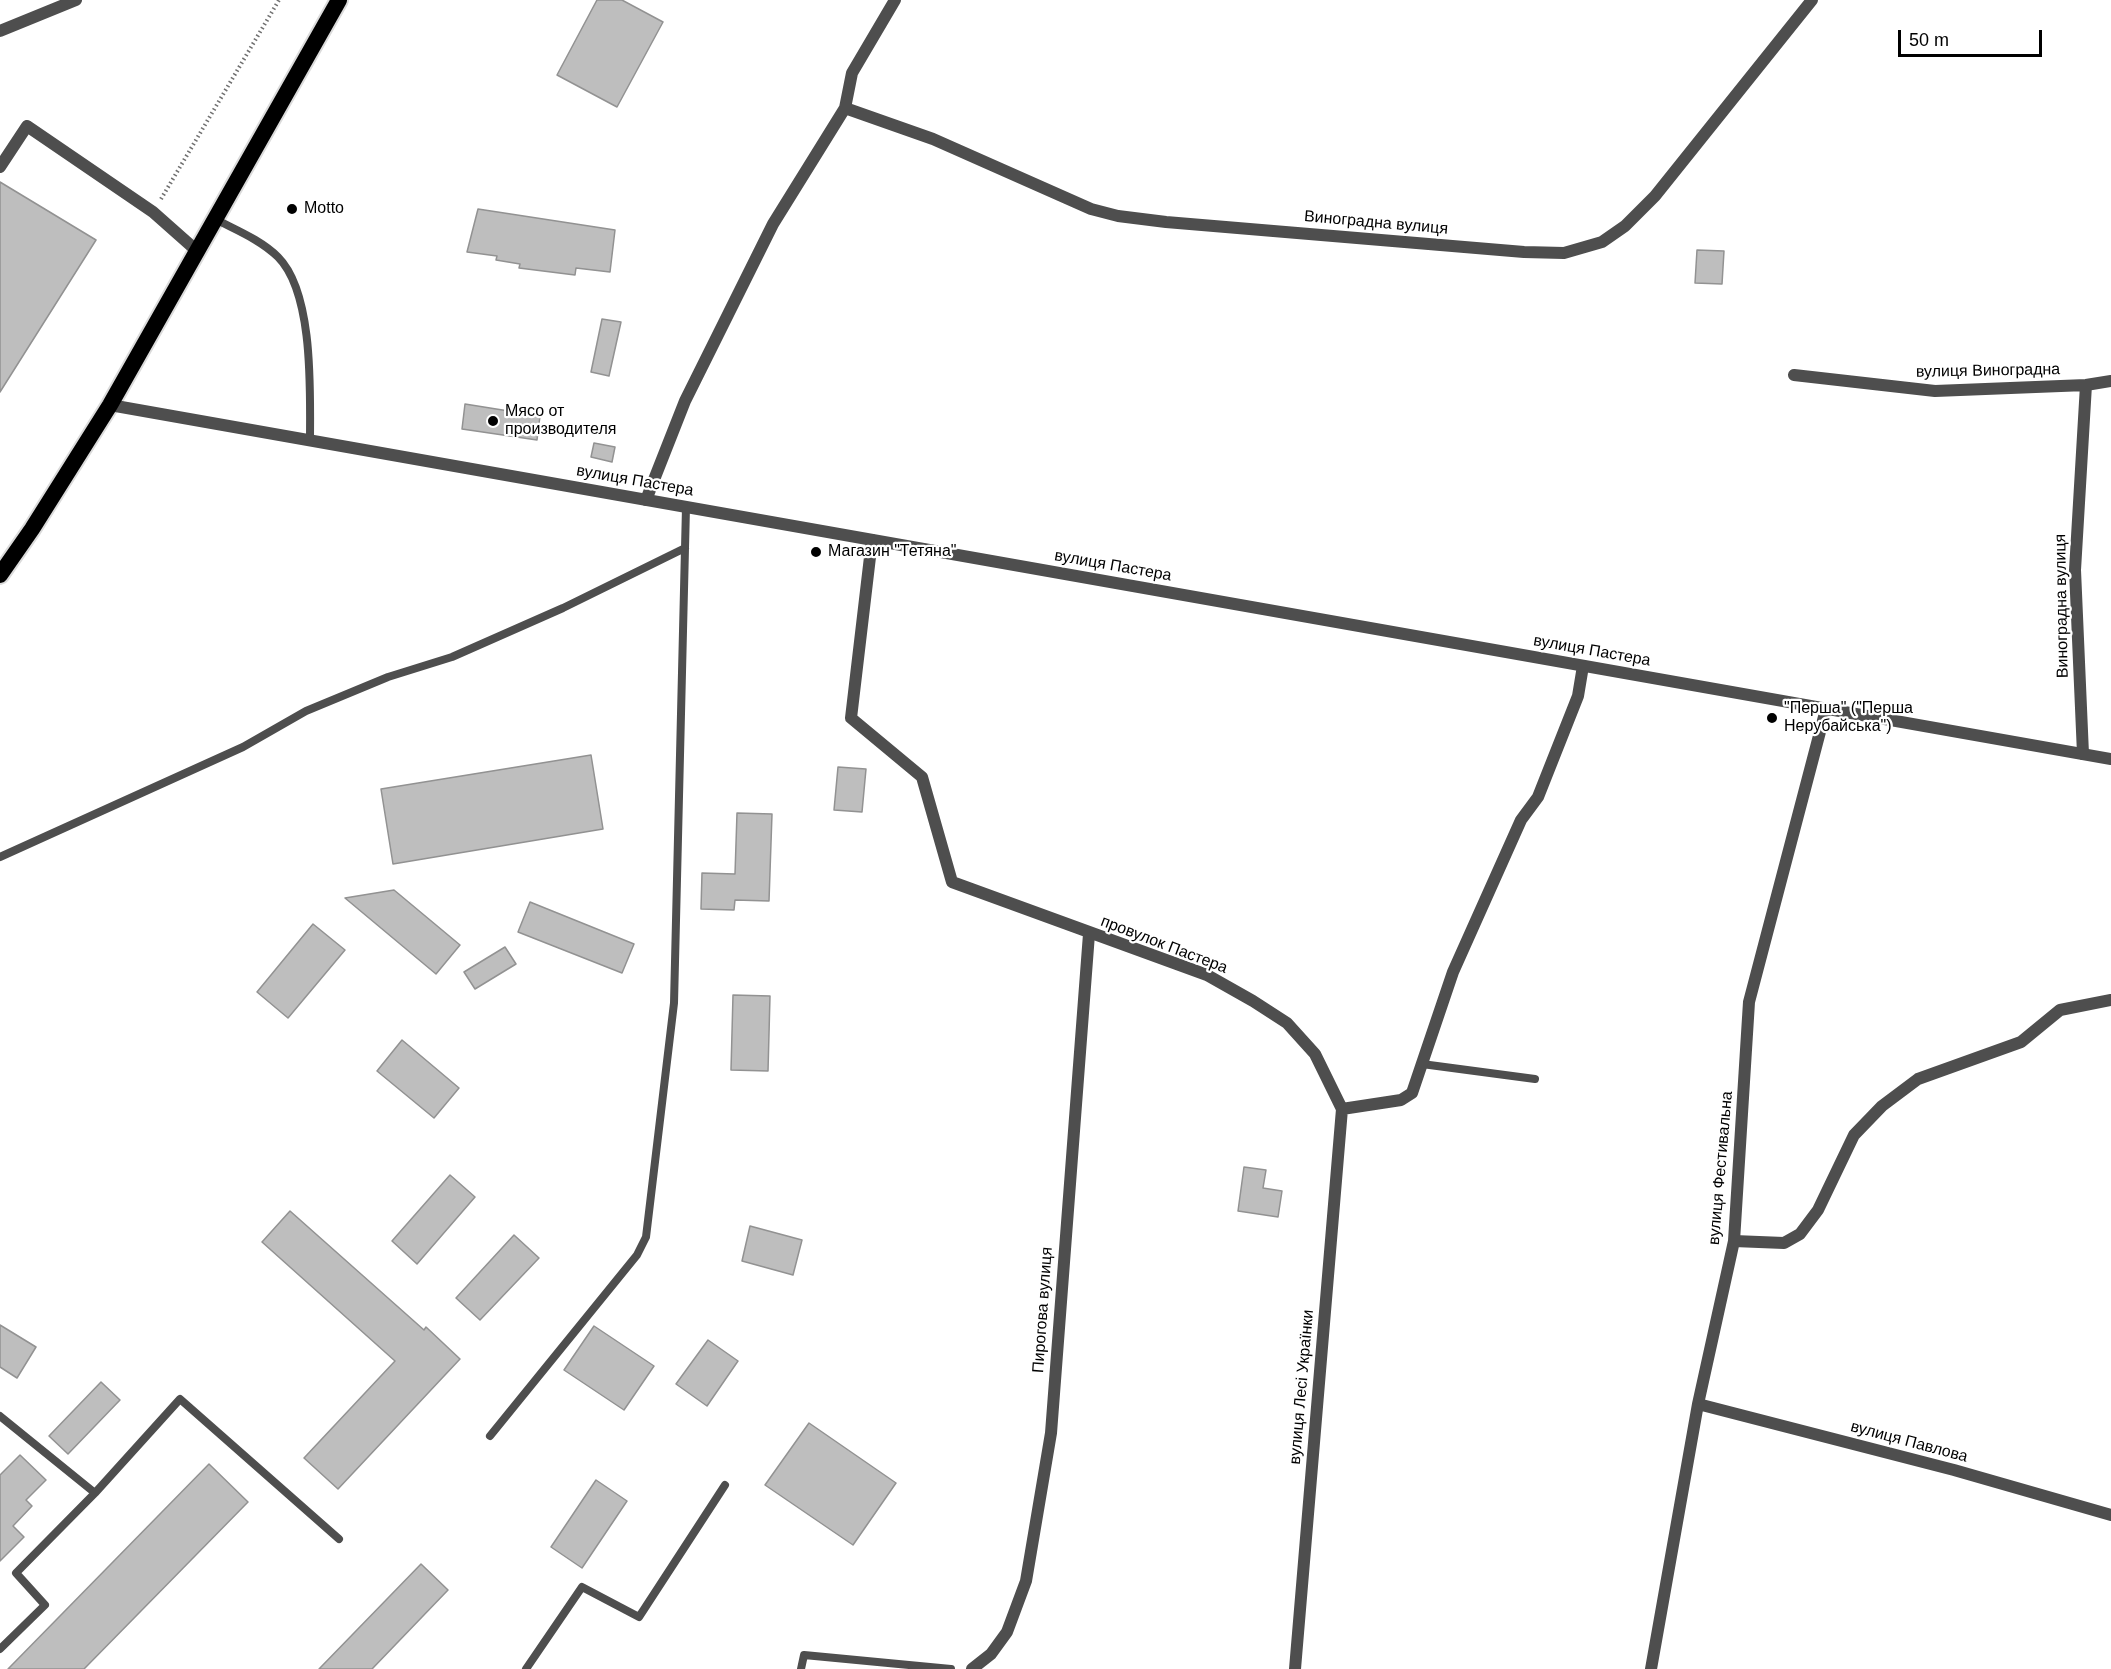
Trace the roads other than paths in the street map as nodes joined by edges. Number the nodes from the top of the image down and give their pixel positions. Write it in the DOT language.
graph roads {
  1 [pos="76,0"];
  2 [pos="339,0"];
  3 [pos="895,0"];
  4 [pos="1812,0"];
  5 [pos="0,31"];
  6 [pos="845,108"];
  7 [pos="0,167"];
  8 [pos="215,219"];
  9 [pos="197,251"];
  10 [pos="1794,375"];
  11 [pos="2111,381"];
  12 [pos="2086,386"];
  13 [pos="110,405"];
  14 [pos="310,441"];
  15 [pos="646,500"];
  16 [pos="686,507"];
  17 [pos="872,540"];
  18 [pos="685,548"];
  19 [pos="0,574"];
  20 [pos="1583,666"];
  21 [pos="1826,709"];
  22 [pos="2084,754"];
  23 [pos="2111,759"];
  24 [pos="0,857"];
  25 [pos="1089,933"];
  26 [pos="2111,1000"];
  27 [pos="1422,1064"];
  28 [pos="1535,1079"];
  29 [pos="1342,1109"];
  30 [pos="1734,1241"];
  31 [pos="1698,1404"];
  32 [pos="0,1416"];
  33 [pos="490,1436"];
  34 [pos="724,1485"];
  35 [pos="95,1493"];
  36 [pos="2111,1515"];
  37 [pos="339,1539"];
  38 [pos="0,1649"];
  39 [pos="526,1669"];
  40 [pos="801,1669"];
  41 [pos="951,1669"];
  42 [pos="972,1669"];
  43 [pos="1295,1669"];
  44 [pos="1651,1669"];
  1 -- 5 [label="street"];
  2 -- 8 [label="highway"];
  3 -- 6 [label="street"];
  4 -- 6 [label="street, Виноградна вулиця"];
  6 -- 15 [label="street"];
  7 -- 9 [label="street"];
  8 -- 9 [label="highway"];
  8 -- 14 [label="lane"];
  9 -- 13 [label="highway"];
  10 -- 12 [label="street, вулиця Виноградна"];
  11 -- 12 [label="street, вулиця Виноградна"];
  12 -- 22 [label="street, Виноградна вулиця"];
  13 -- 14 [label="street, вулиця Пастера"];
  13 -- 19 [label="highway"];
  14 -- 15 [label="street, вулиця Пастера"];
  15 -- 16 [label="street, вулиця Пастера"];
  16 -- 17 [label="street, вулиця Пастера"];
  16 -- 18 [label="lane"];
  17 -- 20 [label="street, вулиця Пастера"];
  17 -- 25 [label="street, провулок Пастера"];
  18 -- 24 [label="lane"];
  18 -- 33 [label="lane"];
  20 -- 21 [label="street, вулиця Пастера"];
  20 -- 27 [label="street"];
  21 -- 22 [label="street, вулиця Пастера"];
  21 -- 30 [label="street, вулиця Фестивальна"];
  22 -- 23 [label="street, вулиця Пастера"];
  25 -- 29 [label="street, провулок Пастера"];
  25 -- 42 [label="street, Пирогова вулиця"];
  26 -- 30 [label="street"];
  27 -- 28 [label="lane"];
  27 -- 29 [label="street"];
  29 -- 43 [label="street, вулиця Лесі Українки"];
  30 -- 31 [label="street, вулиця Фестивальна"];
  31 -- 36 [label="street, вулиця Павлова"];
  31 -- 44 [label="street, вулиця Фестивальна"];
  32 -- 35 [label="lane"];
  34 -- 39 [label="lane"];
  35 -- 37 [label="lane"];
  35 -- 38 [label="lane"];
  40 -- 41 [label="lane"];
}
